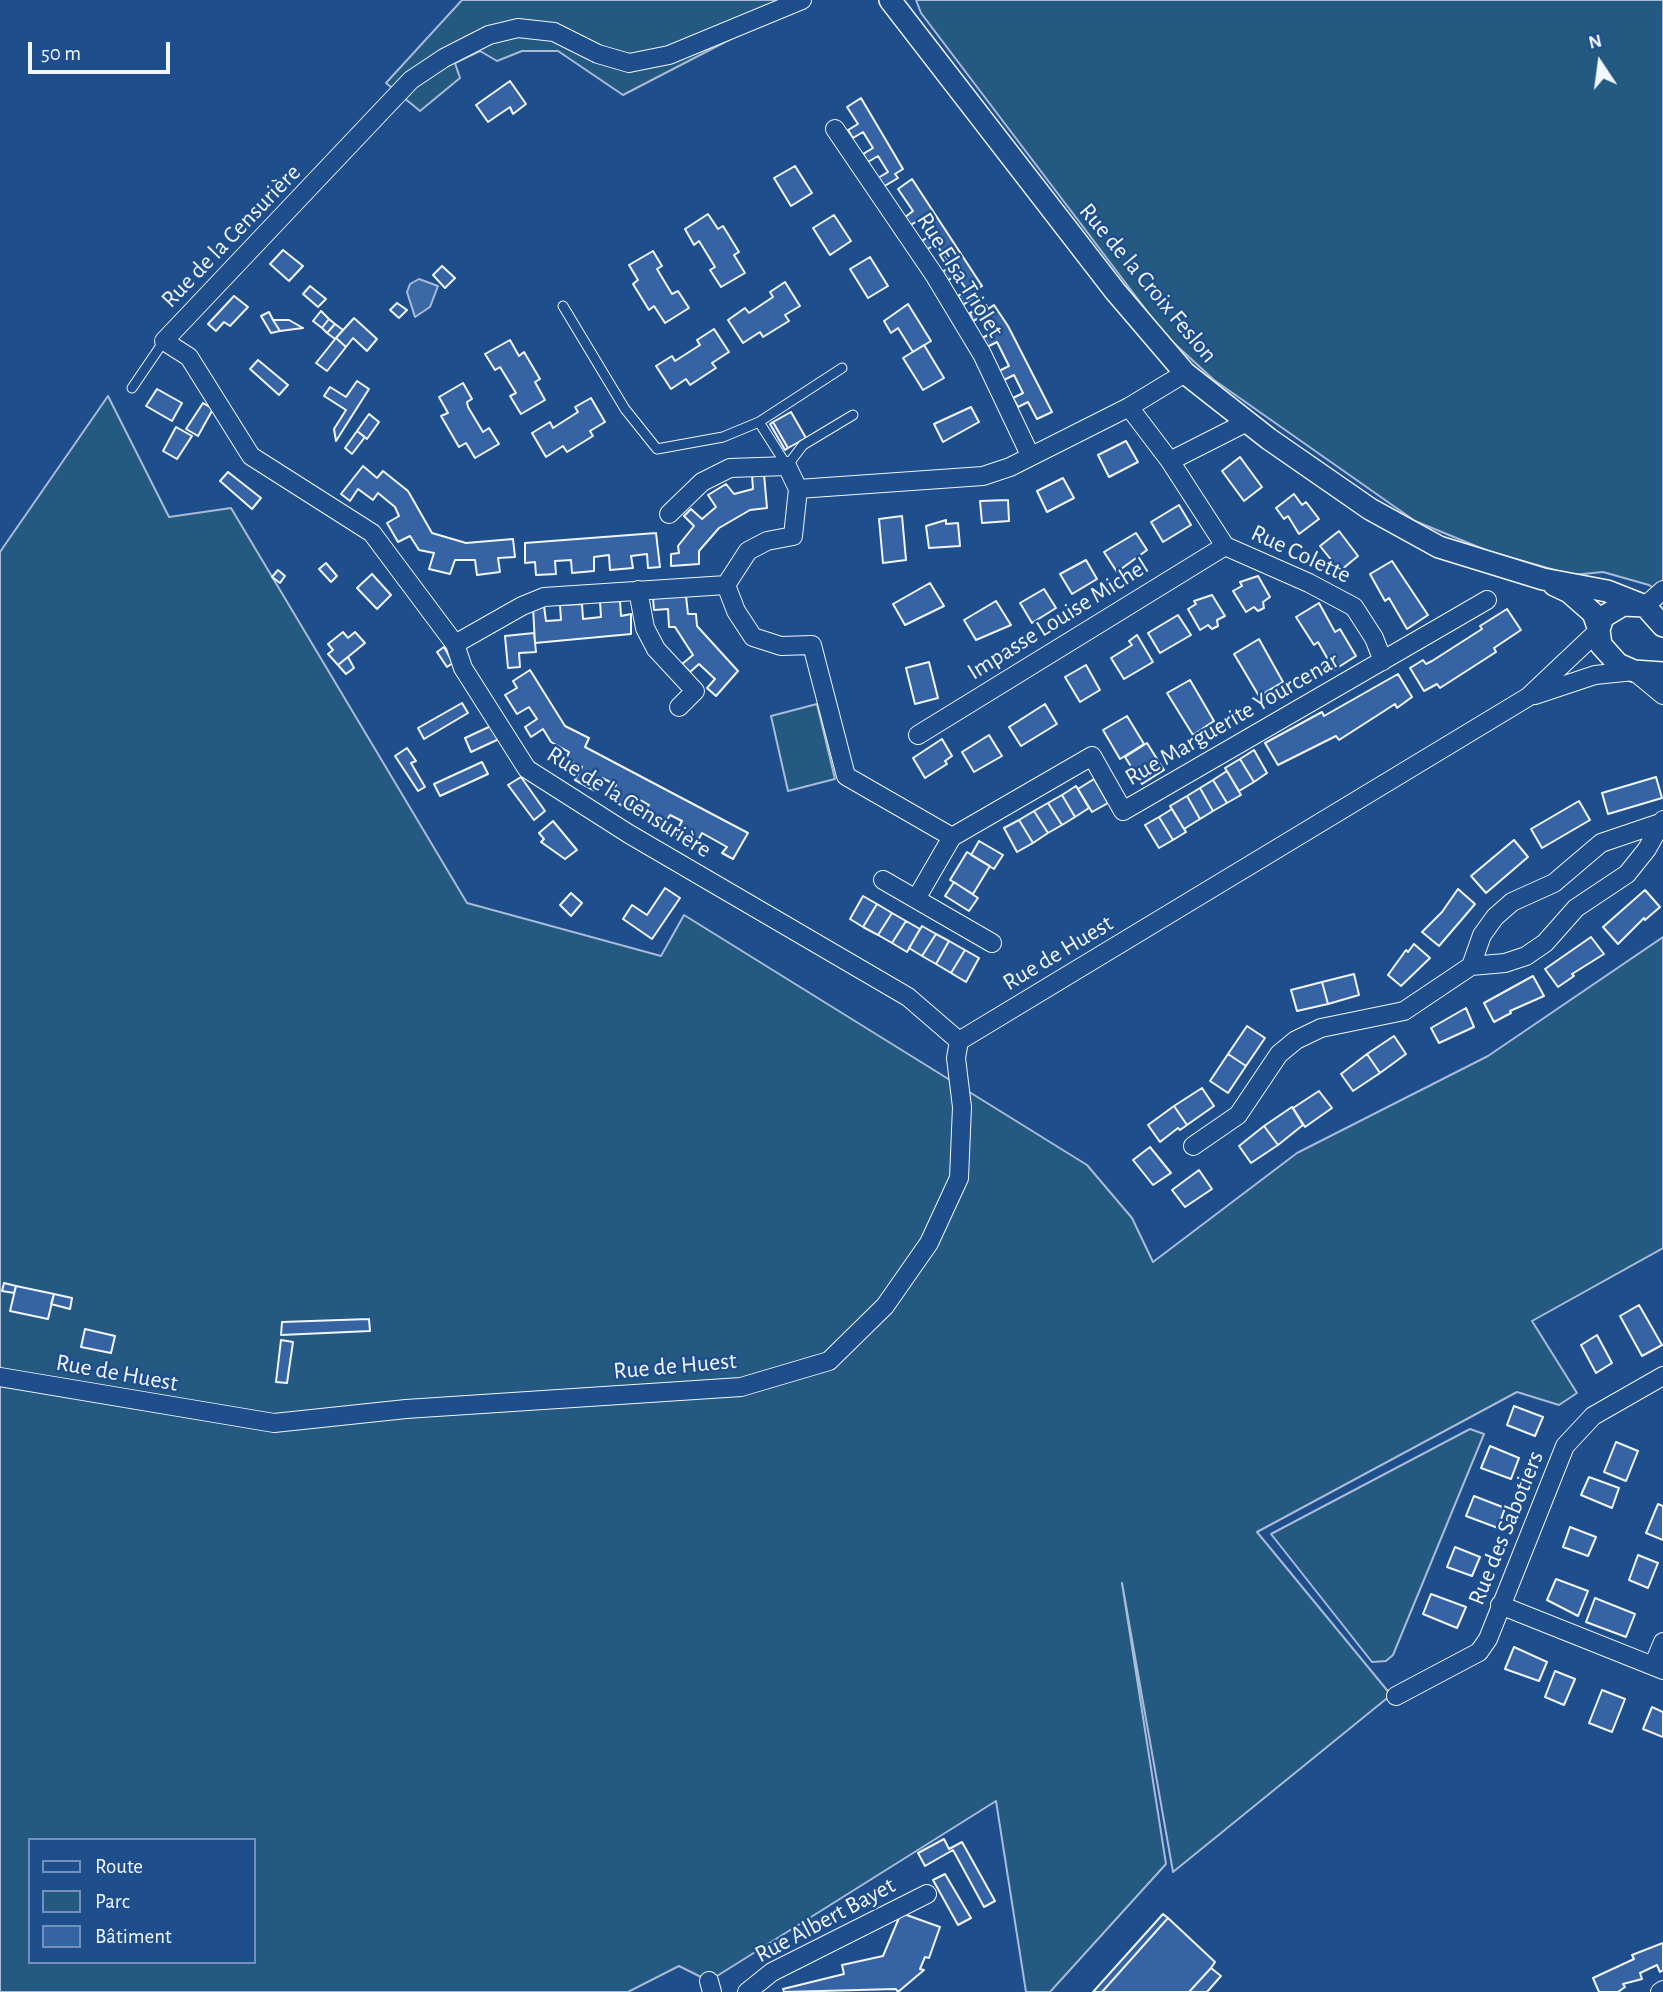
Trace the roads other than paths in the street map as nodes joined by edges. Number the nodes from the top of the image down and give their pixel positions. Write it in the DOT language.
graph roads {
  1 [pos="802,0"];
  2 [pos="890,0"];
  3 [pos="835,129"];
  4 [pos="562,306"];
  5 [pos="164,341"];
  6 [pos="842,368"];
  7 [pos="1185,373"];
  8 [pos="132,388"];
  9 [pos="1129,407"];
  10 [pos="853,415"];
  11 [pos="759,422"];
  12 [pos="1247,422"];
  13 [pos="1030,455"];
  14 [pos="1170,461"];
  15 [pos="787,466"];
  16 [pos="798,489"];
  17 [pos="669,514"];
  18 [pos="1225,546"];
  19 [pos="1543,579"];
  20 [pos="726,585"];
  21 [pos="638,590"];
  22 [pos="1663,590"];
  23 [pos="1487,600"];
  24 [pos="1645,606"];
  25 [pos="1663,626"];
  26 [pos="1599,631"];
  27 [pos="456,645"];
  28 [pos="1383,660"];
  29 [pos="1634,671"];
  30 [pos="1663,673"];
  31 [pos="1663,695"];
  32 [pos="1528,697"];
  33 [pos="679,708"];
  34 [pos="918,735"];
  35 [pos="1661,822"];
  36 [pos="952,837"];
  37 [pos="883,880"];
  38 [pos="916,899"];
  39 [pos="992,943"];
  40 [pos="1471,966"];
  41 [pos="959,1041"];
  42 [pos="1193,1146"];
  43 [pos="1663,1376"];
  44 [pos="0,1377"];
  45 [pos="1500,1605"];
  46 [pos="1663,1642"];
  47 [pos="1658,1668"];
  48 [pos="1396,1696"];
  49 [pos="927,1894"];
  50 [pos="747,1992"];
  1 -- 5 [label="street, Rue de la Censurière"];
  2 -- 7 [label="street, Rue de la Croix Feslon"];
  3 -- 13 [label="street, Rue Elsa Triolet"];
  4 -- 11 [label="lane"];
  5 -- 8 [label="lane"];
  5 -- 27 [label="street, Rue de la Censurière"];
  6 -- 11 [label="lane"];
  7 -- 9 [label="street"];
  7 -- 12 [label="street, Rue de la Croix Feslon"];
  9 -- 13 [label="street"];
  9 -- 14 [label="street, Rue Colette"];
  10 -- 15 [label="lane"];
  11 -- 15 [label="lane"];
  12 -- 14 [label="street"];
  12 -- 19 [label="street, Rue de la Croix Feslon"];
  13 -- 16 [label="street"];
  14 -- 18 [label="street, Rue Colette"];
  15 -- 16 [label="street"];
  15 -- 17 [label="street"];
  16 -- 20 [label="street"];
  18 -- 28 [label="street, Rue Colette"];
  18 -- 34 [label="street, Impasse Louise Michel"];
  19 -- 24 [label="street, Rue de la Croix Feslon"];
  19 -- 26 [label="street, Rue de la Croix Feslon"];
  20 -- 21 [label="street"];
  20 -- 36 [label="street"];
  21 -- 27 [label="street"];
  21 -- 33 [label="street"];
  22 -- 24 [label="street"];
  23 -- 28 [label="street, Rue Marguerite Yourcenar"];
  24 -- 25 [label="street"];
  24 -- 26 [label="street"];
  26 -- 29 [label="street, Rue de la Croix Feslon"];
  26 -- 32 [label="street, Rue de Huest"];
  27 -- 41 [label="street, Rue de la Censurière"];
  28 -- 36 [label="street, Rue Marguerite Yourcenar"];
  29 -- 30 [label="street"];
  29 -- 31 [label="street"];
  29 -- 32 [label="street, Rue de Huest"];
  32 -- 41 [label="street, Rue de Huest"];
  35 -- 40 [label="street"];
  35 -- 40 [label="street"];
  36 -- 38 [label="street"];
  37 -- 38 [label="street"];
  38 -- 39 [label="street"];
  40 -- 42 [label="street"];
  41 -- 44 [label="street, Rue de Huest"];
  43 -- 45 [label="street, Rue des Sabotiers"];
  45 -- 47 [label="street"];
  45 -- 48 [label="street, Rue des Sabotiers"];
  46 -- 47 [label="street"];
  49 -- 50 [label="street, Rue Albert Bayet"];
}
